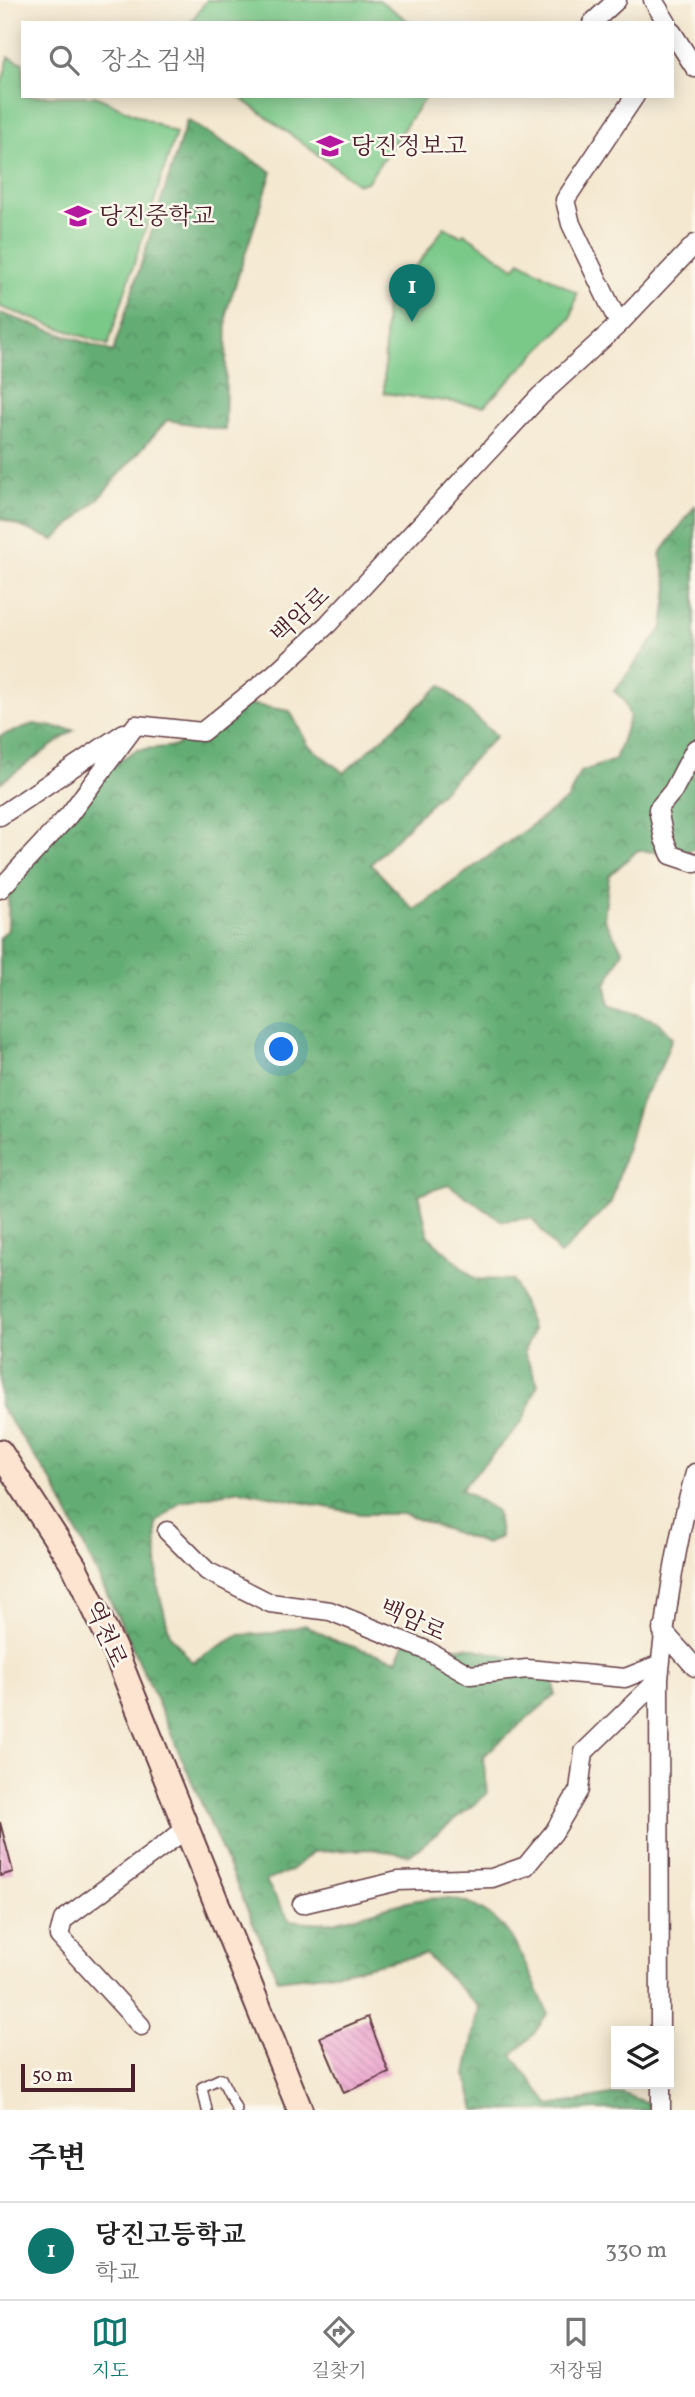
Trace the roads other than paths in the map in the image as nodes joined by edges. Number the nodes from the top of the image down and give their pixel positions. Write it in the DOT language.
graph roads {
  1 [pos="617,0"];
  2 [pos="594,21"];
  3 [pos="674,37"];
  4 [pos="695,68"];
  5 [pos="634,98"];
  6 [pos="695,244"];
  7 [pos="619,324"];
  8 [pos="136,725"];
  9 [pos="695,749"];
  10 [pos="0,816"];
  11 [pos="695,863"];
  12 [pos="0,889"];
  13 [pos="0,1452"];
  14 [pos="695,1473"];
  15 [pos="167,1531"];
  16 [pos="687,1531"];
  17 [pos="663,1630"];
  18 [pos="695,1667"];
  19 [pos="660,1672"];
  20 [pos="186,1829"];
  21 [pos="302,1904"];
  22 [pos="141,2026"];
  23 [pos="660,2026"];
  24 [pos="207,2110"];
  25 [pos="237,2110"];
  26 [pos="300,2110"];
  1 -- 2 [label="street"];
  3 -- 4 [label="street"];
  5 -- 7 [label="street"];
  6 -- 7 [label="street, 백암로"];
  7 -- 8 [label="street, 백암로"];
  8 -- 10 [label="street"];
  8 -- 12 [label="street"];
  9 -- 11 [label="street"];
  13 -- 20 [label="street, 역천로"];
  14 -- 16 [label="street"];
  15 -- 19 [label="street, 백암로"];
  16 -- 17 [label="street"];
  17 -- 18 [label="street"];
  17 -- 19 [label="street"];
  19 -- 21 [label="street"];
  19 -- 23 [label="street"];
  20 -- 22 [label="street"];
  20 -- 26 [label="street, 역천로"];
  24 -- 25 [label="lane"];
}
